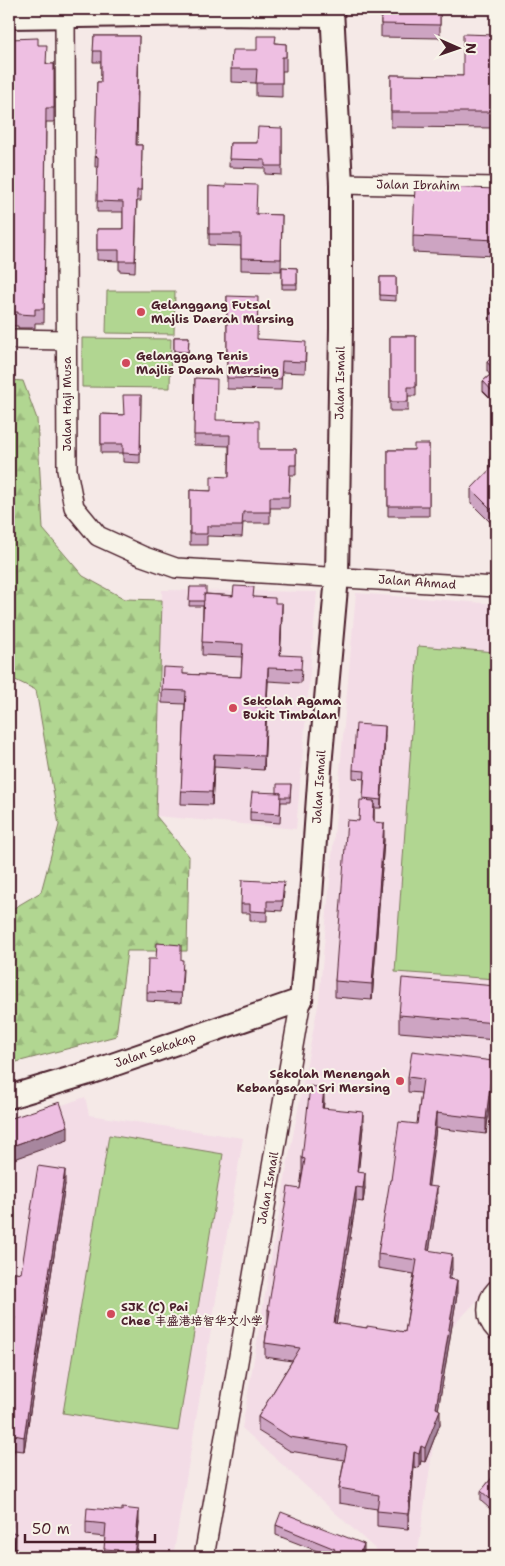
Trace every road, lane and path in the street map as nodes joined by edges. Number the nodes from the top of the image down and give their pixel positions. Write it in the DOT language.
graph roads {
  1 [pos="216,12"];
  2 [pos="332,12"];
  3 [pos="65,16"];
  4 [pos="9,17"];
  5 [pos="340,184"];
  6 [pos="496,186"];
  7 [pos="9,339"];
  8 [pos="66,340"];
  9 [pos="338,577"];
  10 [pos="496,586"];
  11 [pos="301,1000"];
  12 [pos="9,1097"];
  13 [pos="496,1290"];
  14 [pos="496,1330"];
  15 [pos="204,1557"];
  1 -- 2 [label="street"];
  1 -- 3 [label="street"];
  2 -- 5 [label="street, Jalan Ismail"];
  3 -- 4 [label="street"];
  3 -- 8 [label="street, Jalan Haji Musa"];
  5 -- 6 [label="street, Jalan Ibrahim"];
  5 -- 9 [label="street, Jalan Ismail"];
  7 -- 8 [label="street"];
  8 -- 9 [label="street, Jalan Haji Musa"];
  9 -- 10 [label="street, Jalan Ahmad"];
  9 -- 11 [label="street, Jalan Ismail"];
  11 -- 12 [label="street, Jalan Sekakap"];
  11 -- 15 [label="street, Jalan Ismail"];
  13 -- 14 [label="street"];
}
